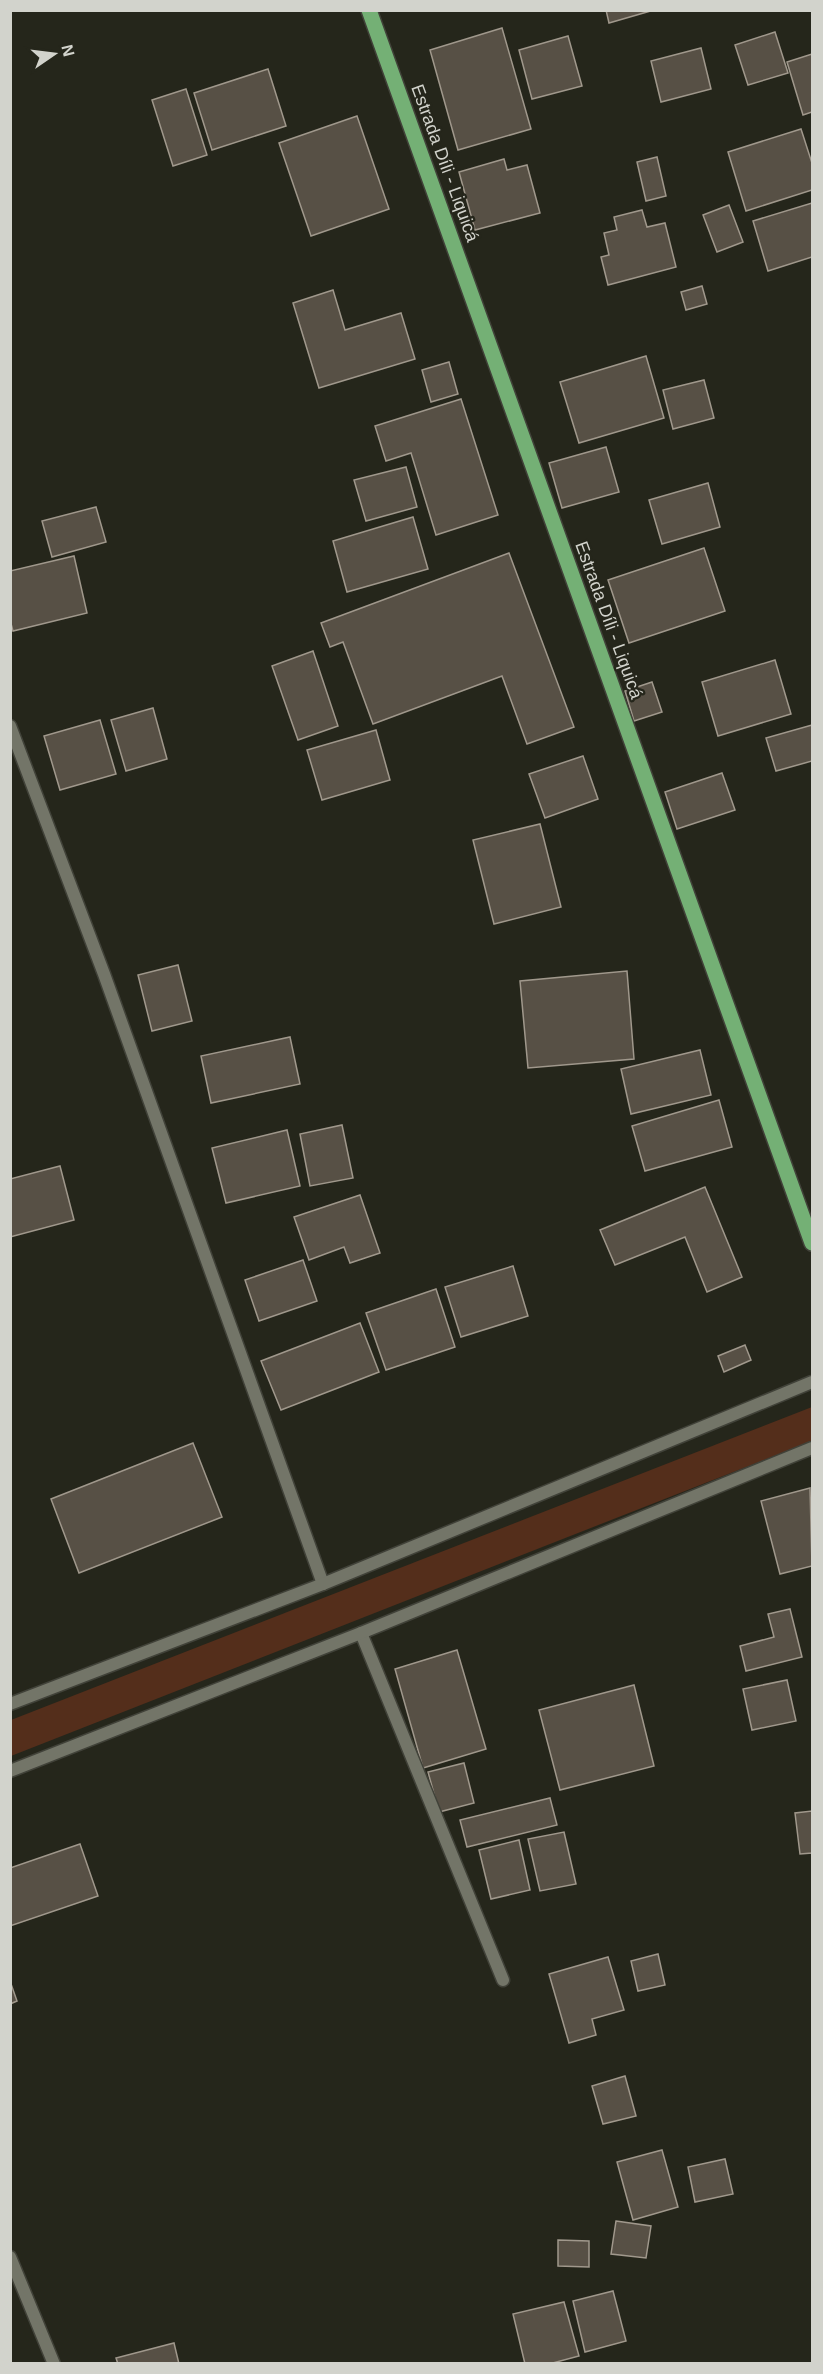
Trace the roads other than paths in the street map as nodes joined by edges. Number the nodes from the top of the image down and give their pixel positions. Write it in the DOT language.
graph roads {
  1 [pos="369,10"];
  2 [pos="10,726"];
  3 [pos="813,1244"];
  4 [pos="813,1382"];
  5 [pos="813,1448"];
  6 [pos="323,1584"];
  7 [pos="361,1633"];
  8 [pos="10,1704"];
  9 [pos="10,1771"];
  10 [pos="503,1980"];
  11 [pos="10,2257"];
  12 [pos="54,2364"];
  1 -- 3 [label="main road, Estrada Díli - Liquicá"];
  2 -- 6 [label="street"];
  4 -- 6 [label="street"];
  5 -- 7 [label="street"];
  6 -- 8 [label="street"];
  7 -- 9 [label="street"];
  7 -- 10 [label="street"];
  11 -- 12 [label="street"];
}
